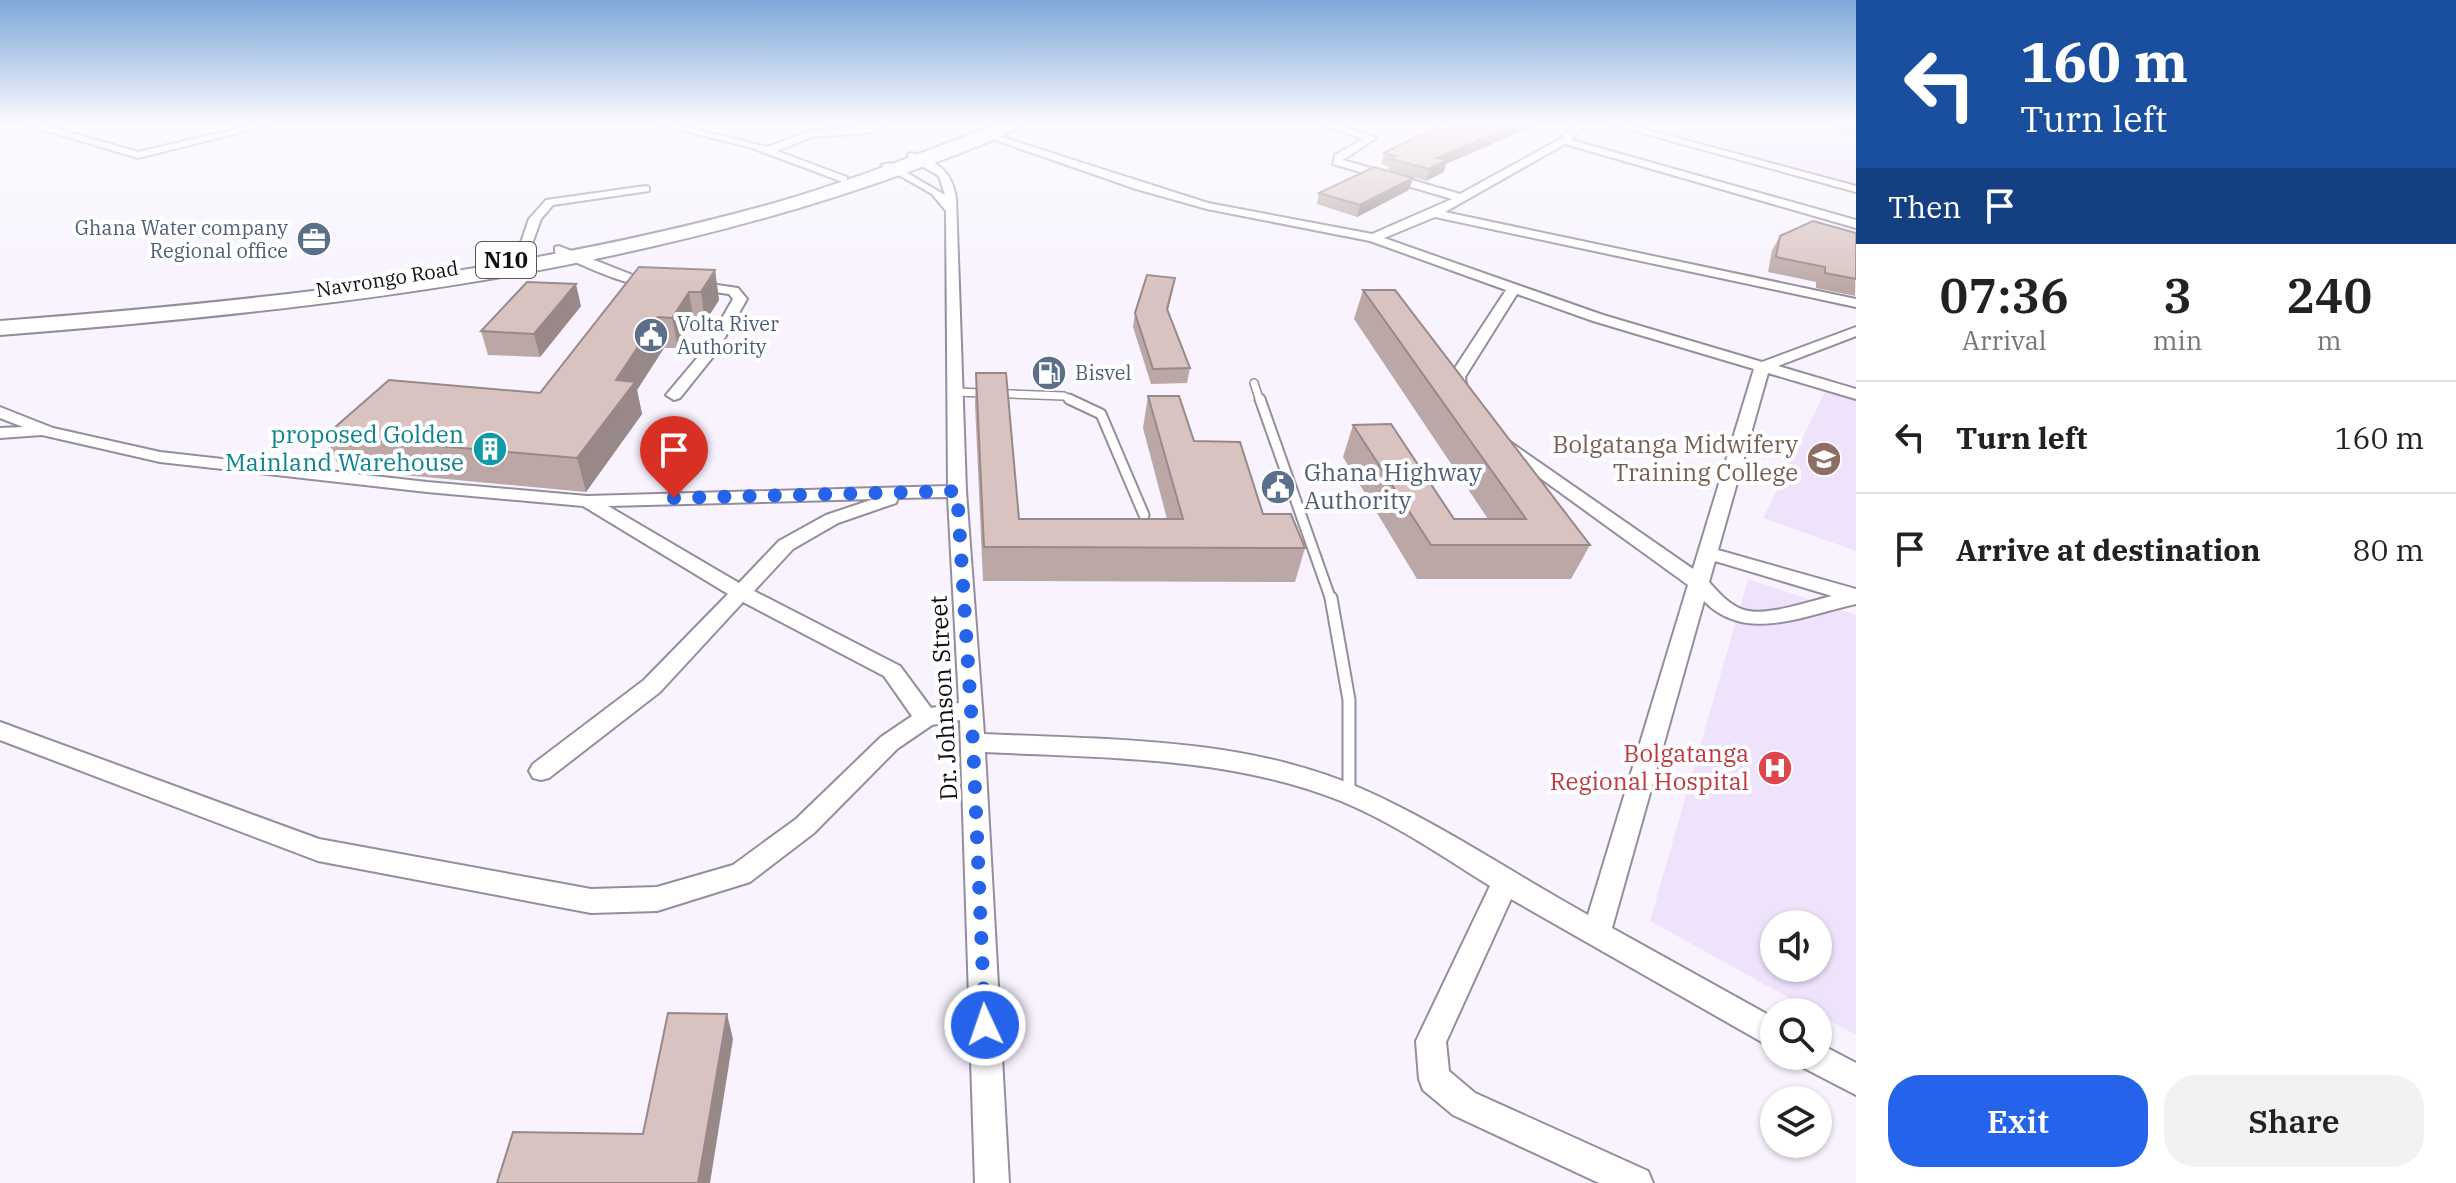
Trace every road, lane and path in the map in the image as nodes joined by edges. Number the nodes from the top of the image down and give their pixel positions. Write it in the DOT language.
graph roads {
  1 [pos="846,178"];
  2 [pos="860,178"];
  3 [pos="920,178"];
  4 [pos="947,178"];
  5 [pos="1129,178"];
  6 [pos="1393,178"];
  7 [pos="1497,178"];
  8 [pos="1695,178"];
  9 [pos="1816,178"];
  10 [pos="843,179"];
  11 [pos="645,189"];
  12 [pos="1856,189"];
  13 [pos="1462,198"];
  14 [pos="952,210"];
  15 [pos="1434,213"];
  16 [pos="1856,224"];
  17 [pos="1373,238"];
  18 [pos="566,253"];
  19 [pos="522,257"];
  20 [pos="1514,287"];
  21 [pos="1856,303"];
  22 [pos="0,318"];
  23 [pos="0,328"];
  24 [pos="1856,331"];
  25 [pos="1762,367"];
  26 [pos="1254,383"];
  27 [pos="955,392"];
  28 [pos="1856,394"];
  29 [pos="674,395"];
  30 [pos="0,412"];
  31 [pos="1467,420"];
  32 [pos="48,432"];
  33 [pos="0,433"];
  34 [pos="1485,433"];
  35 [pos="957,491"];
  36 [pos="908,492"];
  37 [pos="587,501"];
  38 [pos="1144,515"];
  39 [pos="1708,553"];
  40 [pos="1699,583"];
  41 [pos="739,592"];
  42 [pos="1856,596"];
  43 [pos="971,709"];
  44 [pos="926,718"];
  45 [pos="0,731"];
  46 [pos="973,742"];
  47 [pos="541,771"];
  48 [pos="1349,794"];
  49 [pos="1505,882"];
  50 [pos="1596,934"];
  51 [pos="1760,1026"];
  52 [pos="1832,1067"];
  53 [pos="1856,1080"];
  54 [pos="992,1183"];
  55 [pos="1636,1183"];
  1 -- 10 [label="highway, Navrongo Road / N10"];
  2 -- 18 [label="highway, Navrongo Road / N10"];
  3 -- 14 [label="street"];
  4 -- 14 [label="street, Dr. Johnson Street"];
  5 -- 17 [label="street"];
  6 -- 13 [label="street"];
  7 -- 13 [label="street"];
  8 -- 16 [label="street"];
  9 -- 12 [label="street"];
  10 -- 18 [label="highway, Navrongo Road / N10"];
  11 -- 19 [label="street"];
  13 -- 15 [label="street"];
  14 -- 27 [label="street, Dr. Johnson Street"];
  15 -- 17 [label="street"];
  15 -- 21 [label="street"];
  17 -- 20 [label="street"];
  18 -- 19 [label="highway, Navrongo Road / N10"];
  18 -- 23 [label="highway, Navrongo Road / N10"];
  18 -- 29 [label="street"];
  19 -- 22 [label="highway, Navrongo Road / N10"];
  20 -- 25 [label="street"];
  20 -- 31 [label="street"];
  24 -- 25 [label="street"];
  25 -- 28 [label="street"];
  25 -- 39 [label="street"];
  26 -- 48 [label="lane"];
  27 -- 35 [label="street, Dr. Johnson Street"];
  27 -- 38 [label="lane"];
  30 -- 32 [label="street"];
  32 -- 33 [label="street"];
  32 -- 37 [label="street"];
  34 -- 40 [label="street"];
  35 -- 36 [label="street"];
  35 -- 43 [label="street, Dr. Johnson Street"];
  36 -- 37 [label="street"];
  36 -- 41 [label="street"];
  37 -- 41 [label="street"];
  39 -- 40 [label="street"];
  39 -- 42 [label="street"];
  40 -- 42 [label="street"];
  40 -- 50 [label="street"];
  41 -- 44 [label="street"];
  41 -- 47 [label="street"];
  43 -- 44 [label="street"];
  43 -- 46 [label="street, Dr. Johnson Street"];
  44 -- 45 [label="street"];
  46 -- 48 [label="street"];
  46 -- 54 [label="street, Dr. Johnson Street"];
  48 -- 49 [label="street"];
  49 -- 50 [label="street"];
  49 -- 55 [label="street"];
  50 -- 51 [label="street"];
  52 -- 53 [label="street"];
}
